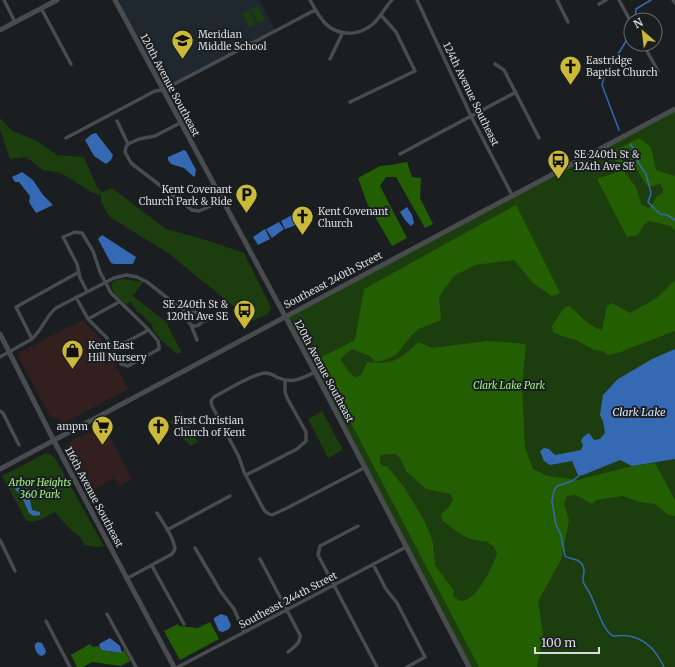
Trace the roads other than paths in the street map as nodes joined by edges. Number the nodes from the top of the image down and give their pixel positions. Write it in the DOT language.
graph roads {
  1 [pos="4,0"];
  2 [pos="57,0"];
  3 [pos="114,0"];
  4 [pos="310,0"];
  5 [pos="392,0"];
  6 [pos="417,0"];
  7 [pos="557,0"];
  8 [pos="606,0"];
  9 [pos="619,0"];
  10 [pos="673,0"];
  11 [pos="675,3"];
  12 [pos="599,4"];
  13 [pos="41,8"];
  14 [pos="315,10"];
  15 [pos="626,12"];
  16 [pos="381,15"];
  17 [pos="15,22"];
  18 [pos="568,22"];
  19 [pos="0,30"];
  20 [pos="342,34"];
  21 [pos="647,52"];
  22 [pos="330,59"];
  23 [pos="71,64"];
  24 [pos="496,64"];
  25 [pos="658,71"];
  26 [pos="162,90"];
  27 [pos="516,92"];
  28 [pos="350,102"];
  29 [pos="675,109"];
  30 [pos="471,116"];
  31 [pos="117,121"];
  32 [pos="180,123"];
  33 [pos="66,138"];
  34 [pos="539,138"];
  35 [pos="128,144"];
  36 [pos="400,154"];
  37 [pos="512,195"];
  38 [pos="223,201"];
  39 [pos="79,272"];
  40 [pos="104,282"];
  41 [pos="87,291"];
  42 [pos="76,297"];
  43 [pos="119,302"];
  44 [pos="223,312"];
  45 [pos="189,315"];
  46 [pos="285,316"];
  47 [pos="88,319"];
  48 [pos="201,322"];
  49 [pos="191,325"];
  50 [pos="148,328"];
  51 [pos="0,334"];
  52 [pos="32,339"];
  53 [pos="197,340"];
  54 [pos="113,349"];
  55 [pos="10,352"];
  56 [pos="0,357"];
  57 [pos="314,372"];
  58 [pos="286,381"];
  59 [pos="0,411"];
  60 [pos="54,441"];
  61 [pos="19,445"];
  62 [pos="364,468"];
  63 [pos="0,469"];
  64 [pos="246,475"];
  65 [pos="230,496"];
  66 [pos="157,514"];
  67 [pos="358,526"];
  68 [pos="167,530"];
  69 [pos="0,540"];
  70 [pos="406,547"];
  71 [pos="195,548"];
  72 [pos="260,559"];
  73 [pos="373,564"];
  74 [pos="152,566"];
  75 [pos="15,571"];
  76 [pos="126,579"];
  77 [pos="333,585"];
  78 [pos="287,610"];
  79 [pos="107,614"];
  80 [pos="46,621"];
  81 [pos="184,624"];
  82 [pos="244,632"];
  83 [pos="288,652"];
  84 [pos="70,667"];
  85 [pos="136,667"];
  86 [pos="174,667"];
  87 [pos="178,667"];
  88 [pos="377,667"];
  89 [pos="407,667"];
  90 [pos="469,667"];
  1 -- 17 [label="street"];
  2 -- 13 [label="main road"];
  3 -- 26 [label="main road, 120th Avenue Southeast"];
  4 -- 14 [label="street"];
  5 -- 16 [label="street"];
  6 -- 30 [label="street, 124th Avenue Southeast"];
  7 -- 18 [label="street"];
  8 -- 12 [label="street"];
  9 -- 15 [label="street"];
  10 -- 11 [label="street"];
  13 -- 17 [label="main road"];
  13 -- 23 [label="street"];
  14 -- 20 [label="street"];
  14 -- 26 [label="street"];
  16 -- 20 [label="street"];
  16 -- 28 [label="street"];
  17 -- 19 [label="main road"];
  20 -- 22 [label="street"];
  21 -- 25 [label="street"];
  24 -- 27 [label="street"];
  26 -- 32 [label="main road, 120th Avenue Southeast"];
  26 -- 33 [label="street"];
  27 -- 30 [label="street"];
  27 -- 34 [label="street"];
  29 -- 37 [label="main road, Southeast 240th Street"];
  30 -- 36 [label="street"];
  30 -- 37 [label="street, 124th Avenue Southeast"];
  31 -- 35 [label="street"];
  32 -- 35 [label="street"];
  32 -- 38 [label="main road, 120th Avenue Southeast"];
  35 -- 38 [label="street"];
  37 -- 46 [label="main road, Southeast 240th Street"];
  38 -- 46 [label="main road, 120th Avenue Southeast"];
  39 -- 40 [label="street"];
  39 -- 41 [label="street"];
  39 -- 52 [label="street"];
  40 -- 41 [label="street"];
  40 -- 43 [label="street"];
  40 -- 45 [label="street"];
  41 -- 42 [label="street"];
  42 -- 47 [label="street"];
  42 -- 52 [label="street"];
  43 -- 47 [label="street"];
  43 -- 50 [label="street"];
  44 -- 48 [label="street"];
  45 -- 48 [label="street"];
  45 -- 49 [label="street"];
  46 -- 57 [label="main road, 120th Avenue Southeast"];
  46 -- 60 [label="main road, Southeast 240th Street"];
  47 -- 54 [label="street"];
  48 -- 49 [label="street"];
  49 -- 53 [label="street"];
  50 -- 54 [label="street"];
  50 -- 54 [label="street"];
  51 -- 55 [label="main road, 116th Avenue Southeast"];
  52 -- 55 [label="street"];
  55 -- 56 [label="street"];
  55 -- 60 [label="main road, 116th Avenue Southeast"];
  57 -- 58 [label="street"];
  57 -- 62 [label="main road, 120th Avenue Southeast"];
  58 -- 64 [label="street"];
  58 -- 64 [label="street"];
  59 -- 61 [label="street"];
  60 -- 63 [label="main road, Southeast 240th Street"];
  60 -- 76 [label="main road, 116th Avenue Southeast"];
  62 -- 64 [label="street"];
  62 -- 70 [label="main road, 120th Avenue Southeast"];
  65 -- 68 [label="street"];
  66 -- 68 [label="street"];
  67 -- 77 [label="street"];
  68 -- 74 [label="street"];
  69 -- 75 [label="street"];
  70 -- 73 [label="street, Southeast 244th Street"];
  70 -- 90 [label="main road, 120th Avenue Southeast"];
  71 -- 82 [label="street"];
  72 -- 78 [label="street"];
  73 -- 77 [label="street, Southeast 244th Street"];
  73 -- 89 [label="street"];
  74 -- 76 [label="street"];
  74 -- 81 [label="street"];
  76 -- 86 [label="main road, 116th Avenue Southeast"];
  77 -- 78 [label="street, Southeast 244th Street"];
  77 -- 88 [label="street"];
  78 -- 82 [label="street, Southeast 244th Street"];
  78 -- 83 [label="street"];
  79 -- 85 [label="street"];
  80 -- 84 [label="street"];
  82 -- 87 [label="street, Southeast 244th Street"];
}
